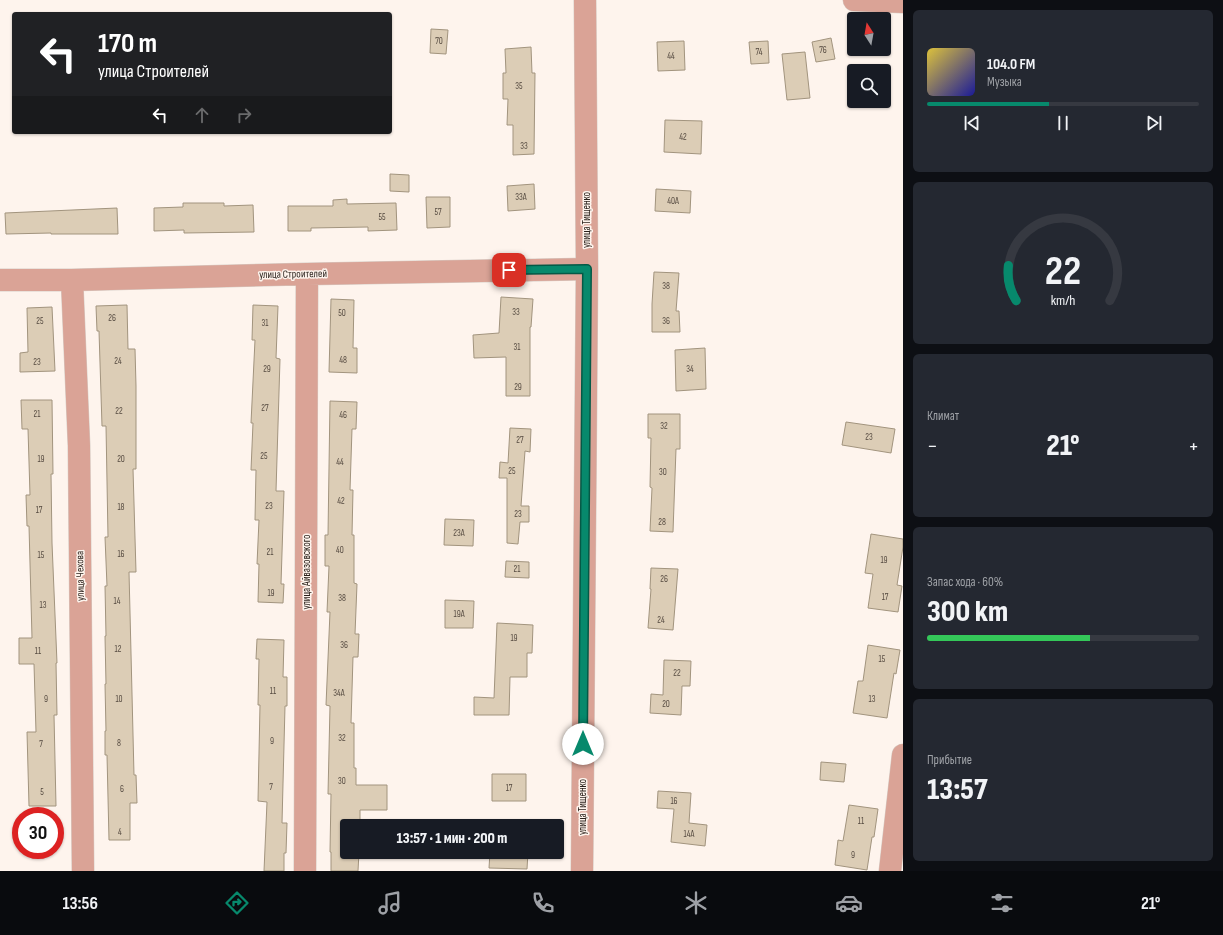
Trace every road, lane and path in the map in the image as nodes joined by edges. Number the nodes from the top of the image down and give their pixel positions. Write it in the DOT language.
graph roads {
  1 [pos="585,0"];
  2 [pos="854,0"];
  3 [pos="903,2"];
  4 [pos="587,269"];
  5 [pos="307,274"];
  6 [pos="0,280"];
  7 [pos="72,280"];
  8 [pos="903,755"];
  9 [pos="83,871"];
  10 [pos="305,871"];
  11 [pos="582,871"];
  12 [pos="890,871"];
  1 -- 4 [label="street, улица Тищенко"];
  2 -- 3 [label="street"];
  4 -- 5 [label="street, улица Строителей"];
  4 -- 11 [label="street, улица Тищенко"];
  5 -- 7 [label="street, улица Строителей"];
  5 -- 10 [label="street, улица Айвазовского"];
  6 -- 7 [label="street, улица Строителей"];
  7 -- 9 [label="street, улица Чехова"];
  8 -- 12 [label="street"];
}
